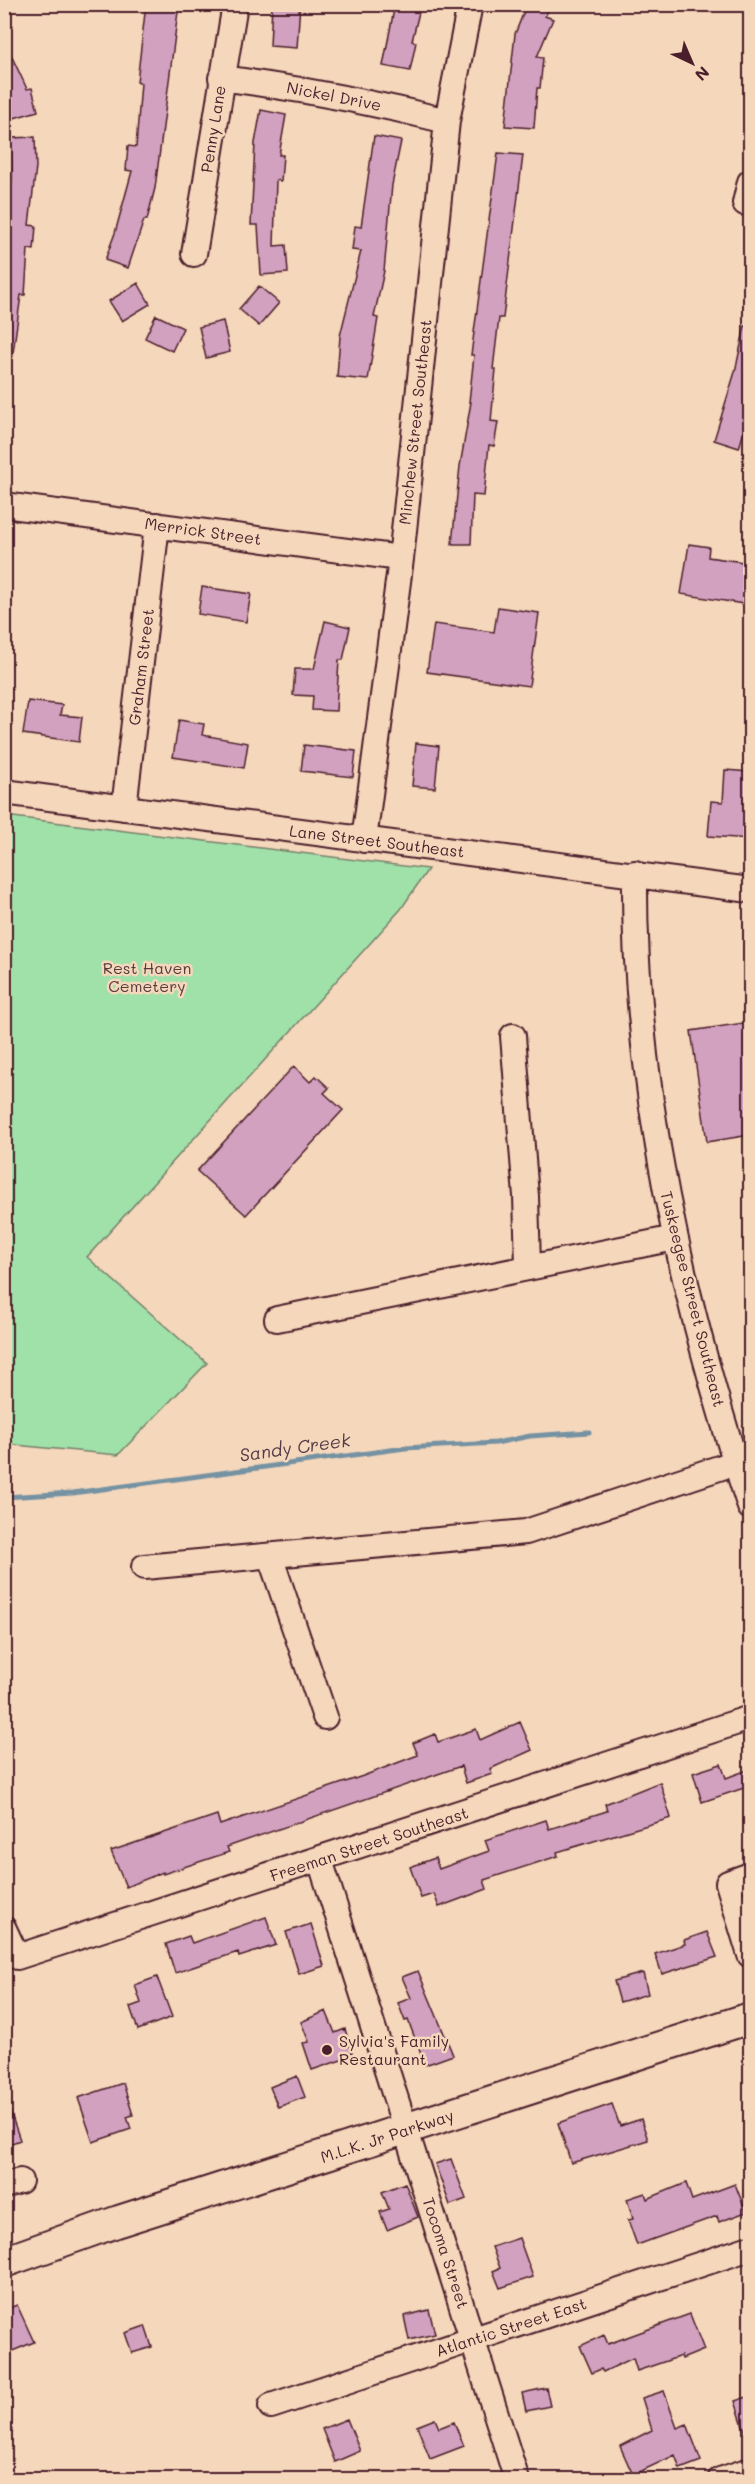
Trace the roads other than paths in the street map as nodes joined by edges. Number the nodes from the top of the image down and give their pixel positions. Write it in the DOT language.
graph roads {
  1 [pos="235,4"];
  2 [pos="470,4"];
  3 [pos="221,78"];
  4 [pos="447,121"];
  5 [pos="194,254"];
  6 [pos="4,505"];
  7 [pos="157,525"];
  8 [pos="400,558"];
  9 [pos="4,792"];
  10 [pos="124,808"];
  11 [pos="364,840"];
  12 [pos="635,873"];
  13 [pos="750,890"];
  14 [pos="513,1036"];
  15 [pos="675,1238"];
  16 [pos="528,1266"];
  17 [pos="277,1319"];
  18 [pos="743,1460"];
  19 [pos="750,1507"];
  20 [pos="270,1556"];
  21 [pos="144,1567"];
  22 [pos="324,1717"];
  23 [pos="750,1718"];
  24 [pos="320,1860"];
  25 [pos="750,1875"];
  26 [pos="4,1929"];
  27 [pos="750,1955"];
  28 [pos="750,2019"];
  29 [pos="407,2130"];
  30 [pos="750,2248"];
  31 [pos="11,2256"];
  32 [pos="474,2340"];
  33 [pos="271,2406"];
  34 [pos="750,2470"];
  35 [pos="517,2480"];
  36 [pos="720,2480"];
  1 -- 3 [label="street, Penny Lane"];
  2 -- 4 [label="street, Minchew Street Southeast"];
  3 -- 4 [label="street, Nickel Drive"];
  3 -- 5 [label="street, Penny Lane"];
  4 -- 8 [label="street, Minchew Street Southeast"];
  6 -- 7 [label="street, Merrick Street"];
  7 -- 8 [label="street, Merrick Street"];
  7 -- 10 [label="street, Graham Street"];
  8 -- 11 [label="street, Minchew Street Southeast"];
  9 -- 10 [label="street, Lane Street Southeast"];
  10 -- 11 [label="street, Lane Street Southeast"];
  11 -- 12 [label="street, Lane Street Southeast"];
  12 -- 13 [label="street, Lane Street Southeast"];
  12 -- 15 [label="street, Tuskeegee Street Southeast"];
  14 -- 16 [label="street"];
  15 -- 16 [label="street"];
  15 -- 18 [label="street, Tuskeegee Street Southeast"];
  16 -- 17 [label="street"];
  18 -- 19 [label="street, Tuskeegee Street Southeast"];
  18 -- 20 [label="street"];
  20 -- 21 [label="street"];
  20 -- 22 [label="street"];
  23 -- 24 [label="street, Freeman Street Southeast"];
  24 -- 26 [label="street, Freeman Street Southeast"];
  24 -- 29 [label="street, Tocoma Street"];
  25 -- 27 [label="street"];
  28 -- 29 [label="main road, M.L.K. Jr Parkway"];
  29 -- 31 [label="main road, M.L.K. Jr Parkway"];
  29 -- 32 [label="street, Tocoma Street"];
  30 -- 32 [label="street, Atlantic Street East"];
  32 -- 33 [label="street, Atlantic Street East"];
  32 -- 35 [label="street, Tocoma Street"];
  34 -- 36 [label="street"];
}
